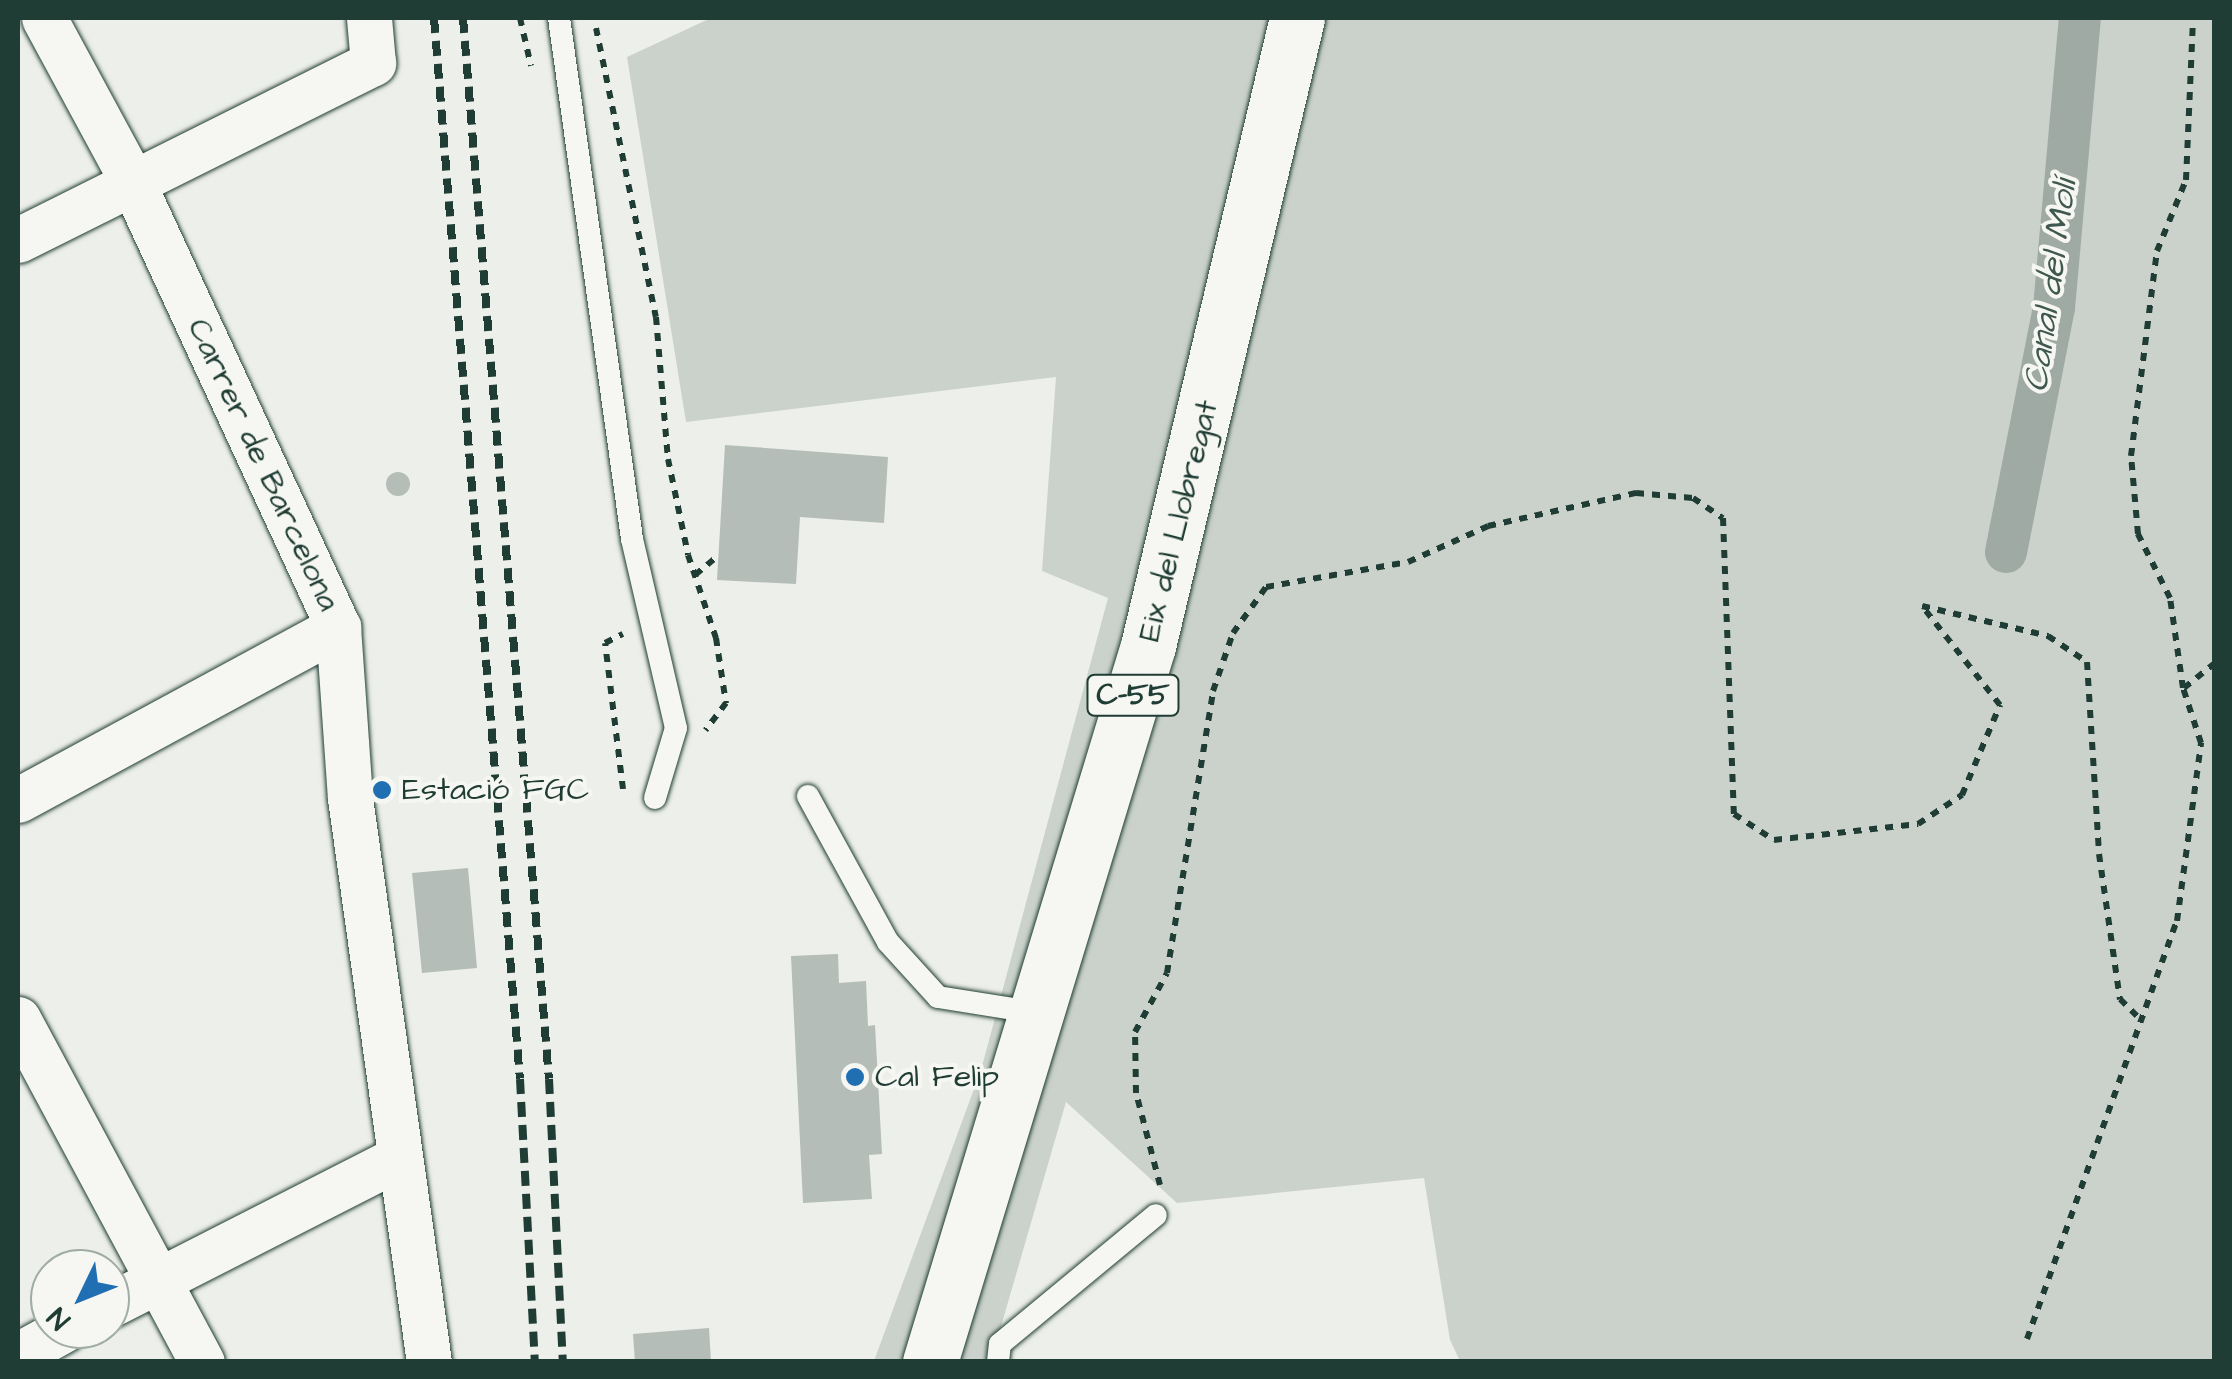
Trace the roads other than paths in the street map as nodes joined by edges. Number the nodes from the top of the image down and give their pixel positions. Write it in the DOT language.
graph roads {
  1 [pos="44,18"];
  2 [pos="369,18"];
  3 [pos="559,18"];
  4 [pos="1297,18"];
  5 [pos="132,179"];
  6 [pos="18,240"];
  7 [pos="338,627"];
  8 [pos="808,796"];
  9 [pos="655,798"];
  10 [pos="18,800"];
  11 [pos="1038,1013"];
  12 [pos="18,1020"];
  13 [pos="396,1160"];
  14 [pos="1156,1215"];
  15 [pos="158,1278"];
  16 [pos="130,1293"];
  17 [pos="202,1362"];
  18 [pos="429,1362"];
  19 [pos="930,1362"];
  20 [pos="998,1362"];
  1 -- 5 [label="street, Carrer de Barcelona"];
  2 -- 5 [label="street"];
  3 -- 9 [label="lane"];
  4 -- 11 [label="highway, Eix del Llobregat / C-55"];
  5 -- 6 [label="street"];
  5 -- 7 [label="street, Carrer de Barcelona"];
  7 -- 10 [label="street"];
  7 -- 13 [label="street, Carrer de Barcelona"];
  8 -- 11 [label="lane"];
  11 -- 19 [label="highway, Eix del Llobregat / C-55"];
  12 -- 15 [label="street"];
  13 -- 15 [label="street"];
  13 -- 18 [label="street, Carrer de Barcelona"];
  14 -- 20 [label="lane"];
  15 -- 16 [label="street"];
  15 -- 17 [label="street"];
}
